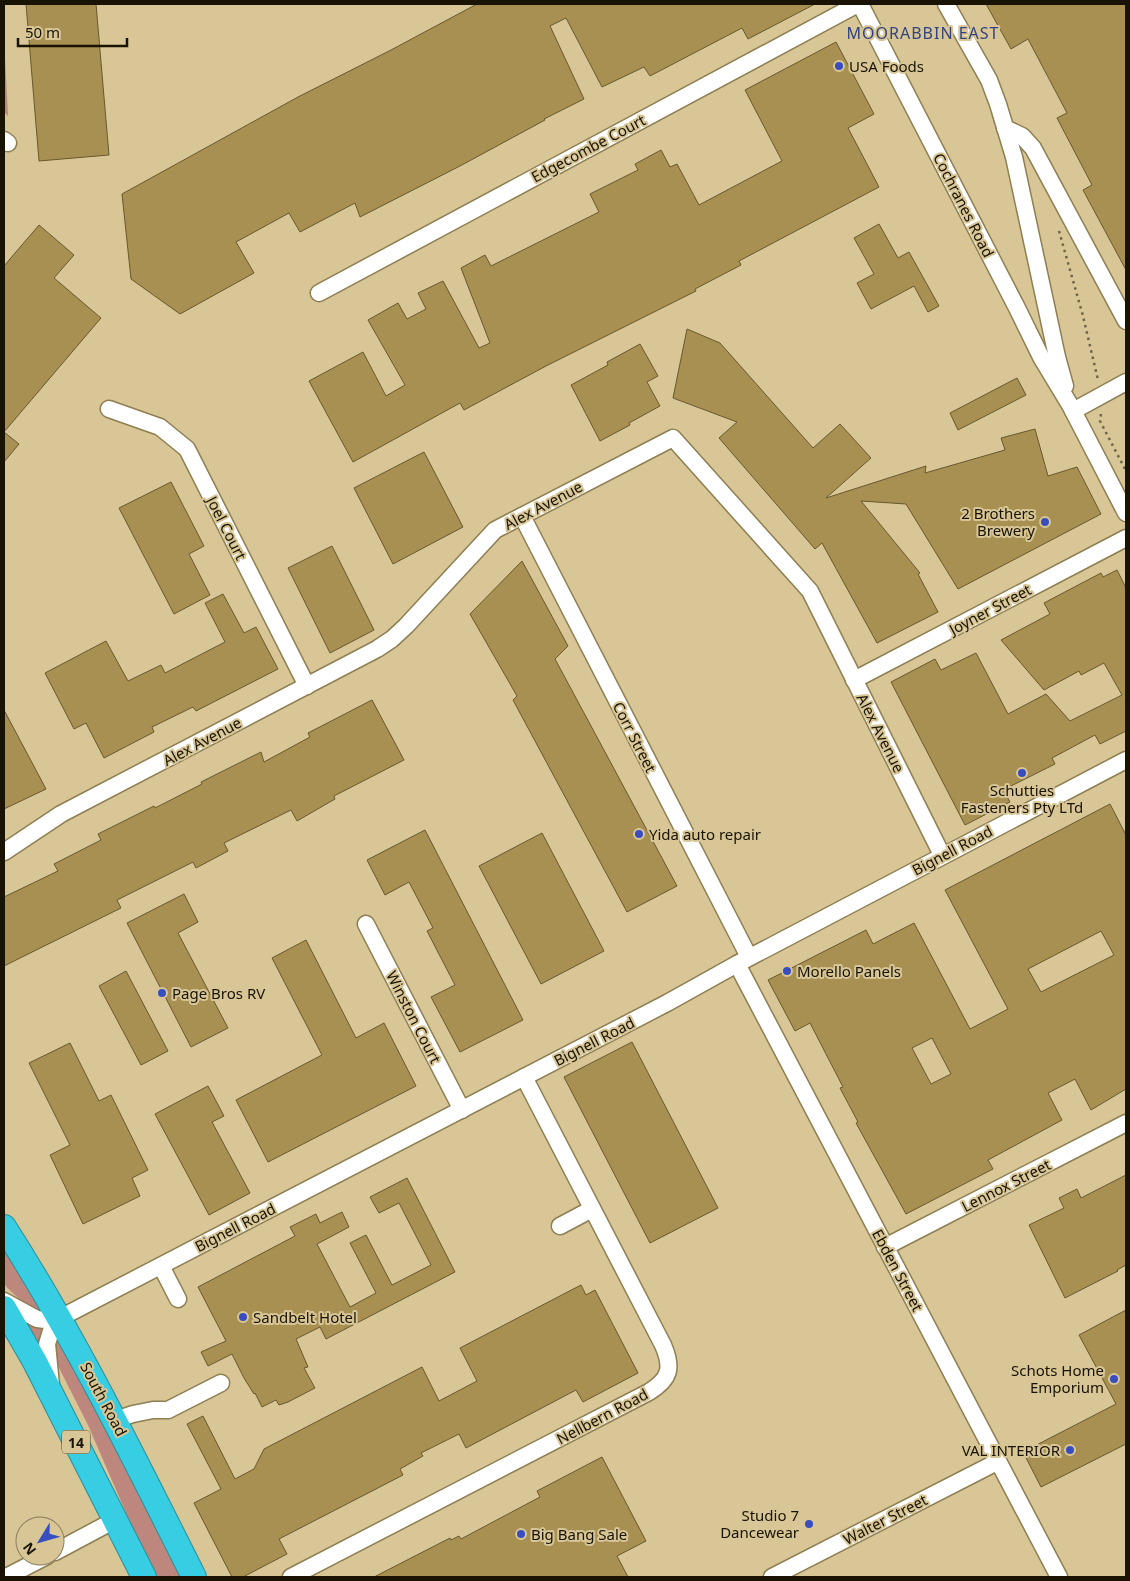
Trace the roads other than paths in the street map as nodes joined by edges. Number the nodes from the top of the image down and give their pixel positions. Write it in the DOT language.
graph roads {
  1 [pos="859,4"];
  2 [pos="946,4"];
  3 [pos="1005,128"];
  4 [pos="319,293"];
  5 [pos="1126,321"];
  6 [pos="1126,382"];
  7 [pos="1071,408"];
  8 [pos="108,409"];
  9 [pos="1126,513"];
  10 [pos="522,516"];
  11 [pos="1126,538"];
  12 [pos="854,680"];
  13 [pos="306,686"];
  14 [pos="1126,760"];
  15 [pos="4,852"];
  16 [pos="942,855"];
  17 [pos="366,924"];
  18 [pos="743,960"];
  19 [pos="524,1078"];
  20 [pos="462,1110"];
  21 [pos="1126,1124"];
  22 [pos="592,1210"];
  23 [pos="560,1226"];
  24 [pos="4,1227"];
  25 [pos="886,1247"];
  26 [pos="161,1266"];
  27 [pos="178,1299"];
  28 [pos="4,1301"];
  29 [pos="4,1308"];
  30 [pos="57,1320"];
  31 [pos="11,1336"];
  32 [pos="221,1383"];
  33 [pos="51,1392"];
  34 [pos="115,1420"];
  35 [pos="998,1462"];
  36 [pos="115,1520"];
  37 [pos="65,1547"];
  38 [pos="27,1566"];
  39 [pos="6,1577"];
  40 [pos="144,1577"];
  41 [pos="194,1577"];
  42 [pos="291,1577"];
  43 [pos="772,1577"];
  44 [pos="1059,1577"];
  1 -- 4 [label="street, Edgecombe Court"];
  1 -- 7 [label="street, Cochranes Road"];
  2 -- 3 [label="street, Cochranes Road"];
  3 -- 5 [label="street"];
  3 -- 7 [label="street, Cochranes Road"];
  6 -- 7 [label="street"];
  7 -- 9 [label="street, Cochranes Road"];
  8 -- 13 [label="street, Joel Court"];
  10 -- 12 [label="street, Alex Avenue"];
  10 -- 13 [label="street, Alex Avenue"];
  10 -- 18 [label="street, Corr Street"];
  11 -- 12 [label="street, Joyner Street"];
  12 -- 16 [label="street, Alex Avenue"];
  13 -- 15 [label="street, Alex Avenue"];
  14 -- 16 [label="street, Bignell Road"];
  16 -- 18 [label="street, Bignell Road"];
  17 -- 20 [label="street, Winston Court"];
  18 -- 19 [label="street, Bignell Road"];
  18 -- 25 [label="street, Ebden Street"];
  19 -- 20 [label="street, Bignell Road"];
  19 -- 22 [label="street, Nellbern Road"];
  20 -- 26 [label="street, Bignell Road"];
  21 -- 25 [label="street, Lennox Street"];
  22 -- 23 [label="street"];
  22 -- 42 [label="street, Nellbern Road"];
  24 -- 30 [label="highway, South Road"];
  25 -- 35 [label="street, Ebden Street"];
  26 -- 27 [label="street"];
  26 -- 30 [label="street, Bignell Road"];
  28 -- 30 [label="street"];
  29 -- 31 [label="highway, 14"];
  30 -- 33 [label="street"];
  30 -- 34 [label="highway, South Road"];
  31 -- 33 [label="highway, 14"];
  32 -- 34 [label="street"];
  33 -- 36 [label="highway, 14"];
  34 -- 41 [label="highway, South Road"];
  35 -- 43 [label="street, Walter Street"];
  35 -- 44 [label="street, Ebden Street"];
  36 -- 37 [label="street"];
  36 -- 40 [label="highway, 14"];
  38 -- 39 [label="street"];
}
